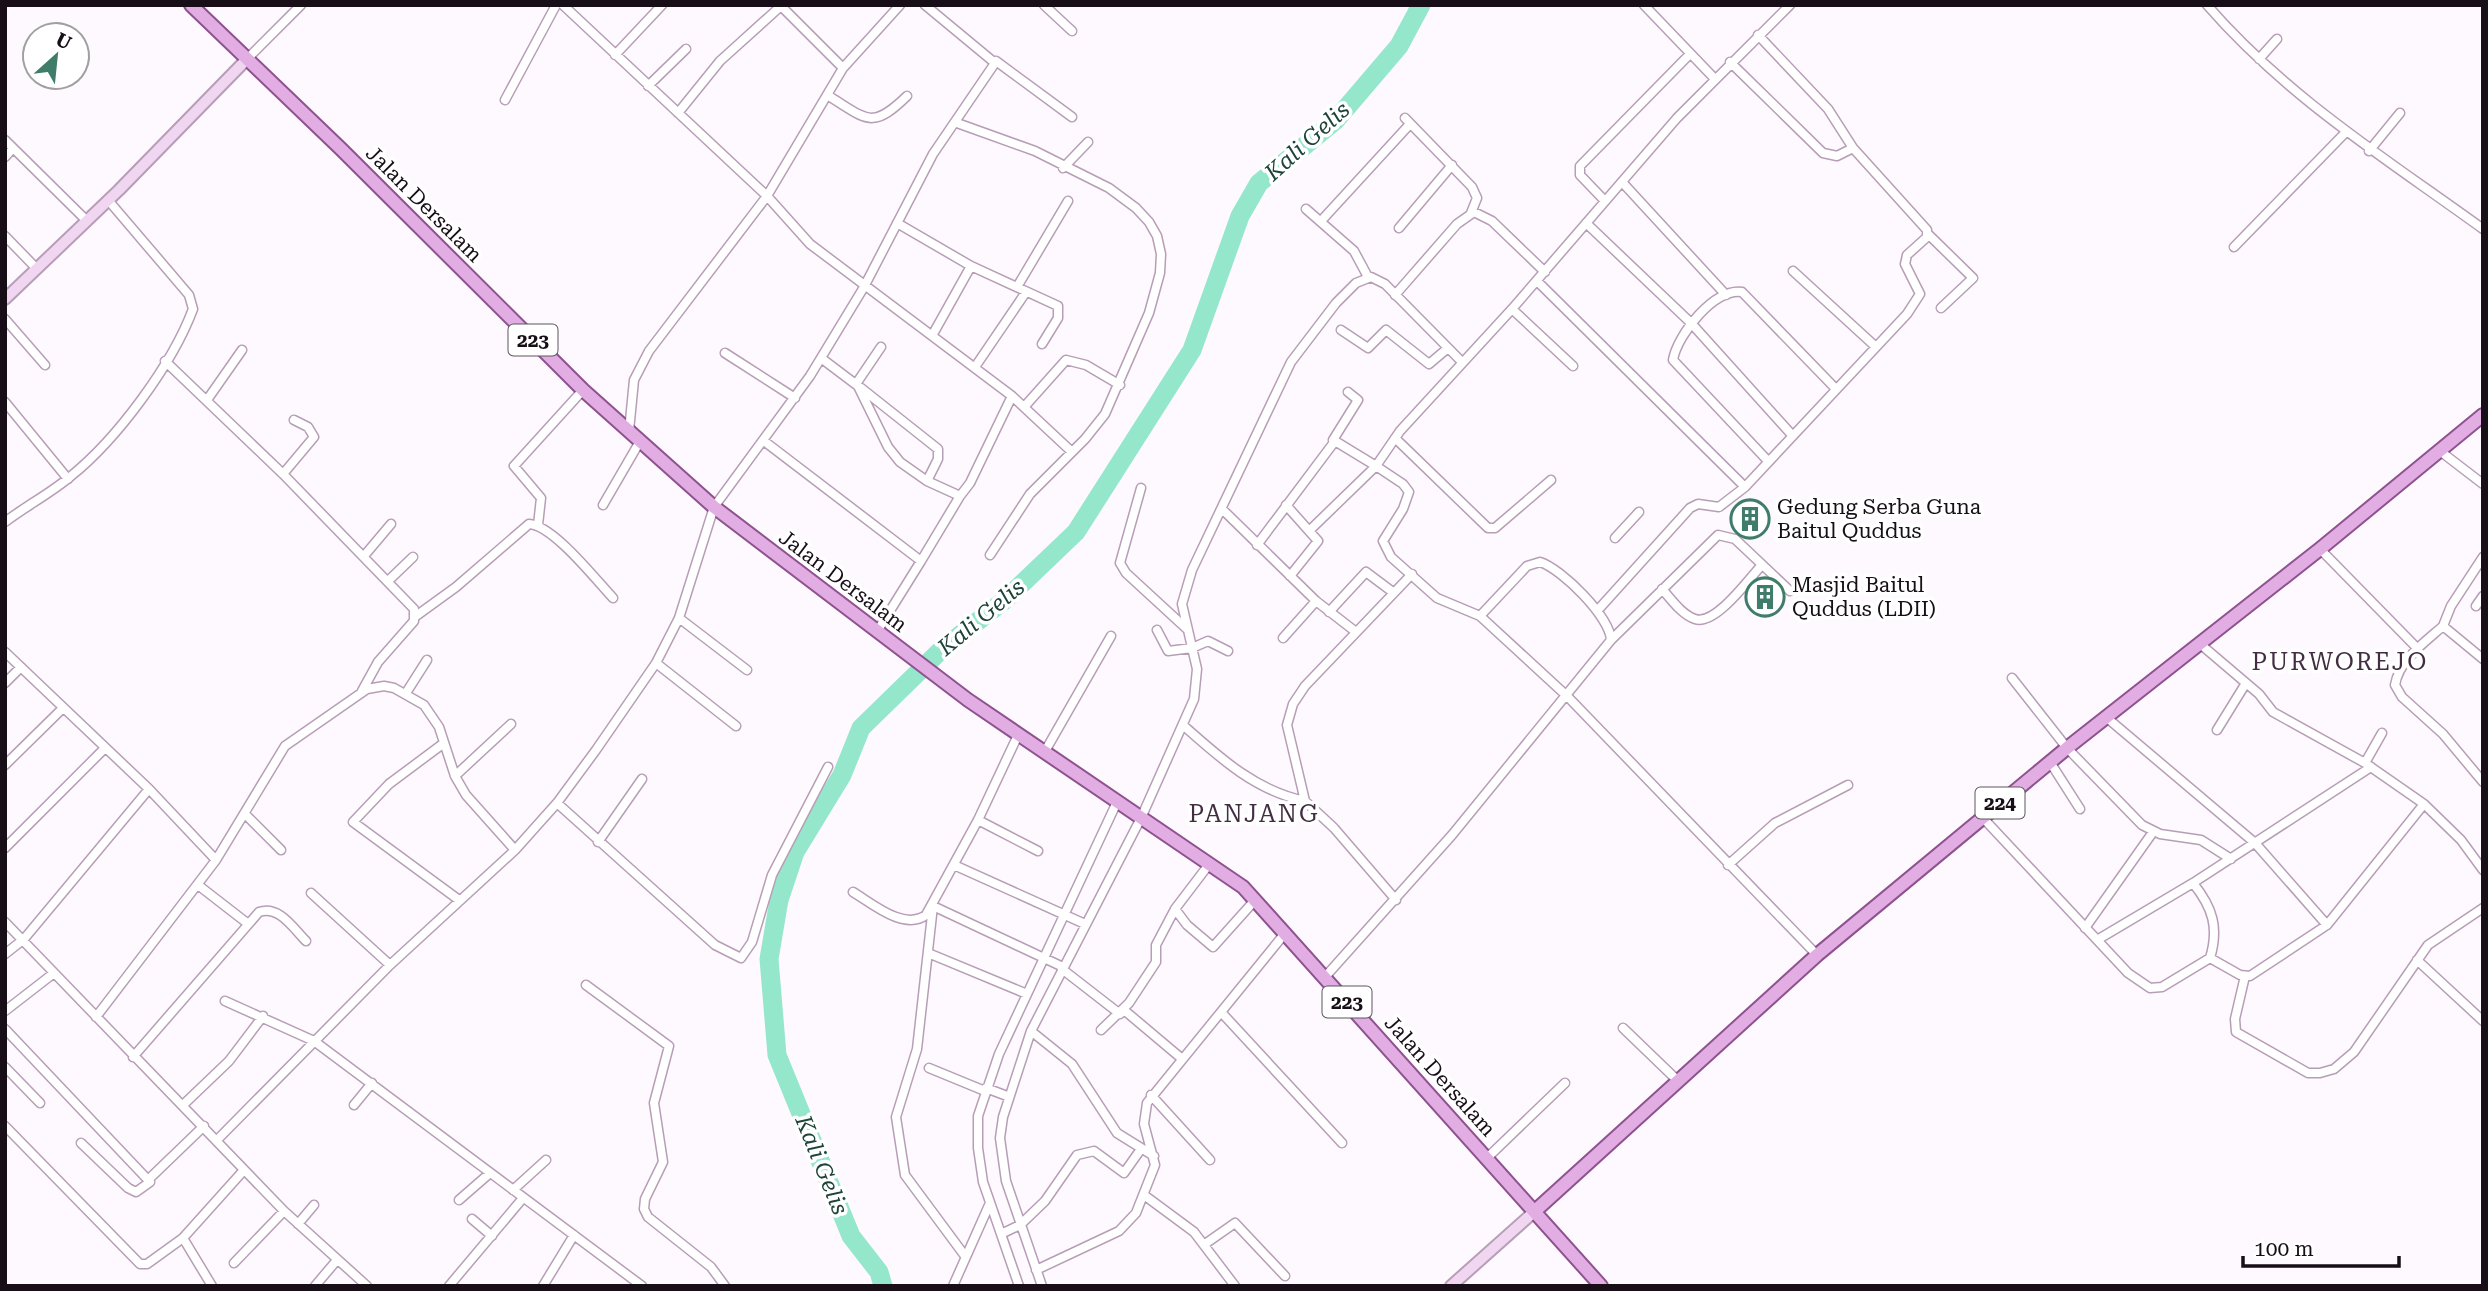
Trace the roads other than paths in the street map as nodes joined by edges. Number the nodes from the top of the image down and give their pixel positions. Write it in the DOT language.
graph roads {
  1 [pos="191,5"];
  2 [pos="301,5"];
  3 [pos="556,5"];
  4 [pos="563,5"];
  5 [pos="577,5"];
  6 [pos="662,5"];
  7 [pos="762,5"];
  8 [pos="900,5"];
  9 [pos="925,5"];
  10 [pos="1044,5"];
  11 [pos="1644,5"];
  12 [pos="1790,5"];
  13 [pos="781,6"];
  14 [pos="2209,6"];
  15 [pos="570,13"];
  16 [pos="768,17"];
  17 [pos="1072,31"];
  18 [pos="1758,35"];
  19 [pos="2277,39"];
  20 [pos="686,49"];
  21 [pos="1690,54"];
  22 [pos="615,55"];
  23 [pos="2259,59"];
  24 [pos="246,60"];
  25 [pos="996,61"];
  26 [pos="1730,62"];
  27 [pos="843,68"];
  28 [pos="1714,78"];
  29 [pos="648,86"];
  30 [pos="827,95"];
  31 [pos="907,96"];
  32 [pos="505,100"];
  33 [pos="678,113"];
  34 [pos="2399,113"];
  35 [pos="1072,117"];
  36 [pos="957,123"];
  37 [pos="2345,133"];
  38 [pos="5,140"];
  39 [pos="1088,142"];
  40 [pos="13,148"];
  41 [pos="1853,148"];
  42 [pos="2369,151"];
  43 [pos="5,157"];
  44 [pos="1452,165"];
  45 [pos="1063,168"];
  46 [pos="1622,182"];
  47 [pos="767,196"];
  48 [pos="108,200"];
  49 [pos="1068,201"];
  50 [pos="1605,201"];
  51 [pos="1306,209"];
  52 [pos="1471,213"];
  53 [pos="86,220"];
  54 [pos="1321,221"];
  55 [pos="897,223"];
  56 [pos="1586,223"];
  57 [pos="1399,228"];
  58 [pos="2483,229"];
  59 [pos="1928,234"];
  60 [pos="5,236"];
  61 [pos="2234,247"];
  62 [pos="971,266"];
  63 [pos="37,269"];
  64 [pos="1793,271"];
  65 [pos="1545,272"];
  66 [pos="1368,277"];
  67 [pos="1537,281"];
  68 [pos="864,287"];
  69 [pos="1017,287"];
  70 [pos="1026,292"];
  71 [pos="1395,295"];
  72 [pos="1726,295"];
  73 [pos="5,299"];
  74 [pos="1941,308"];
  75 [pos="1512,309"];
  76 [pos="5,319"];
  77 [pos="1691,323"];
  78 [pos="1341,330"];
  79 [pos="933,334"];
  80 [pos="1042,344"];
  81 [pos="881,347"];
  82 [pos="1876,347"];
  83 [pos="1448,348"];
  84 [pos="242,350"];
  85 [pos="725,353"];
  86 [pos="821,358"];
  87 [pos="165,361"];
  88 [pos="1462,362"];
  89 [pos="45,365"];
  90 [pos="1573,366"];
  91 [pos="975,367"];
  92 [pos="857,385"];
  93 [pos="1120,385"];
  94 [pos="1835,388"];
  95 [pos="583,390"];
  96 [pos="1348,392"];
  97 [pos="1012,396"];
  98 [pos="795,398"];
  99 [pos="207,400"];
  100 [pos="5,402"];
  101 [pos="1025,406"];
  102 [pos="2483,415"];
  103 [pos="295,419"];
  104 [pos="1792,435"];
  105 [pos="1395,438"];
  106 [pos="634,439"];
  107 [pos="1333,440"];
  108 [pos="764,441"];
  109 [pos="2440,451"];
  110 [pos="1072,452"];
  111 [pos="1768,461"];
  112 [pos="1376,466"];
  113 [pos="284,474"];
  114 [pos="68,479"];
  115 [pos="1551,480"];
  116 [pos="927,481"];
  117 [pos="2483,484"];
  118 [pos="1745,487"];
  119 [pos="1141,488"];
  120 [pos="960,496"];
  121 [pos="603,505"];
  122 [pos="1286,505"];
  123 [pos="714,508"];
  124 [pos="1223,510"];
  125 [pos="1639,512"];
  126 [pos="5,522"];
  127 [pos="391,524"];
  128 [pos="537,525"];
  129 [pos="1310,530"];
  130 [pos="1615,538"];
  131 [pos="1257,545"];
  132 [pos="2320,549"];
  133 [pos="990,555"];
  134 [pos="364,556"];
  135 [pos="413,557"];
  136 [pos="2483,557"];
  137 [pos="921,561"];
  138 [pos="1761,566"];
  139 [pos="1412,574"];
  140 [pos="1290,576"];
  141 [pos="388,581"];
  142 [pos="1662,589"];
  143 [pos="1790,591"];
  144 [pos="1394,593"];
  145 [pos="2483,596"];
  146 [pos="613,597"];
  147 [pos="1316,601"];
  148 [pos="2476,606"];
  149 [pos="1329,611"];
  150 [pos="1597,611"];
  151 [pos="416,616"];
  152 [pos="1480,616"];
  153 [pos="680,618"];
  154 [pos="2443,626"];
  155 [pos="877,630"];
  156 [pos="1157,630"];
  157 [pos="1188,630"];
  158 [pos="1356,632"];
  159 [pos="1111,636"];
  160 [pos="1283,638"];
  161 [pos="1611,640"];
  162 [pos="2199,643"];
  163 [pos="1192,648"];
  164 [pos="2417,649"];
  165 [pos="1228,651"];
  166 [pos="5,652"];
  167 [pos="2483,659"];
  168 [pos="427,660"];
  169 [pos="656,663"];
  170 [pos="21,667"];
  171 [pos="747,670"];
  172 [pos="2012,678"];
  173 [pos="5,683"];
  174 [pos="2246,684"];
  175 [pos="361,693"];
  176 [pos="406,693"];
  177 [pos="1568,697"];
  178 [pos="63,708"];
  179 [pos="2106,717"];
  180 [pos="510,724"];
  181 [pos="736,726"];
  182 [pos="1184,726"];
  183 [pos="2217,730"];
  184 [pos="2382,733"];
  185 [pos="1018,735"];
  186 [pos="444,743"];
  187 [pos="2067,748"];
  188 [pos="104,749"];
  189 [pos="1044,753"];
  190 [pos="2050,762"];
  191 [pos="5,765"];
  192 [pos="2368,765"];
  193 [pos="828,767"];
  194 [pos="455,776"];
  195 [pos="642,779"];
  196 [pos="2483,782"];
  197 [pos="1848,785"];
  198 [pos="149,789"];
  199 [pos="1304,801"];
  200 [pos="557,803"];
  201 [pos="1119,804"];
  202 [pos="2424,804"];
  203 [pos="2080,809"];
  204 [pos="245,814"];
  205 [pos="1140,817"];
  206 [pos="1983,818"];
  207 [pos="978,820"];
  208 [pos="2153,832"];
  209 [pos="598,842"];
  210 [pos="2255,843"];
  211 [pos="5,848"];
  212 [pos="281,850"];
  213 [pos="514,850"];
  214 [pos="1038,851"];
  215 [pos="2231,859"];
  216 [pos="2480,859"];
  217 [pos="216,860"];
  218 [pos="1210,863"];
  219 [pos="954,865"];
  220 [pos="1728,865"];
  221 [pos="2483,870"];
  222 [pos="2193,883"];
  223 [pos="198,885"];
  224 [pos="853,892"];
  225 [pos="312,893"];
  226 [pos="1256,899"];
  227 [pos="459,900"];
  228 [pos="1396,900"];
  229 [pos="933,906"];
  230 [pos="2483,908"];
  231 [pos="1175,909"];
  232 [pos="1066,915"];
  233 [pos="5,922"];
  234 [pos="247,923"];
  235 [pos="1082,923"];
  236 [pos="2327,925"];
  237 [pos="2085,928"];
  238 [pos="1286,932"];
  239 [pos="24,939"];
  240 [pos="2097,940"];
  241 [pos="306,941"];
  242 [pos="928,953"];
  243 [pos="5,954"];
  244 [pos="1817,955"];
  245 [pos="1044,957"];
  246 [pos="2210,958"];
  247 [pos="2417,960"];
  248 [pos="390,965"];
  249 [pos="1063,968"];
  250 [pos="54,973"];
  251 [pos="2245,976"];
  252 [pos="1325,977"];
  253 [pos="586,985"];
  254 [pos="1027,994"];
  255 [pos="225,1001"];
  256 [pos="5,1011"];
  257 [pos="1122,1012"];
  258 [pos="1221,1012"];
  259 [pos="96,1017"];
  260 [pos="263,1017"];
  261 [pos="2483,1021"];
  262 [pos="1623,1028"];
  263 [pos="5,1029"];
  264 [pos="1101,1030"];
  265 [pos="1031,1031"];
  266 [pos="314,1041"];
  267 [pos="133,1057"];
  268 [pos="1181,1058"];
  269 [pos="5,1067"];
  270 [pos="929,1068"];
  271 [pos="1677,1080"];
  272 [pos="372,1083"];
  273 [pos="1564,1083"];
  274 [pos="985,1090"];
  275 [pos="1151,1095"];
  276 [pos="1007,1096"];
  277 [pos="40,1103"];
  278 [pos="183,1105"];
  279 [pos="354,1105"];
  280 [pos="5,1126"];
  281 [pos="204,1126"];
  282 [pos="218,1140"];
  283 [pos="81,1143"];
  284 [pos="1342,1143"];
  285 [pos="1141,1149"];
  286 [pos="1154,1156"];
  287 [pos="1487,1158"];
  288 [pos="546,1160"];
  289 [pos="1210,1160"];
  290 [pos="244,1170"];
  291 [pos="491,1173"];
  292 [pos="149,1178"];
  293 [pos="513,1190"];
  294 [pos="1144,1195"];
  295 [pos="523,1198"];
  296 [pos="459,1200"];
  297 [pos="990,1203"];
  298 [pos="314,1205"];
  299 [pos="284,1211"];
  300 [pos="1535,1211"];
  301 [pos="472,1219"];
  302 [pos="298,1224"];
  303 [pos="1019,1226"];
  304 [pos="1002,1233"];
  305 [pos="574,1235"];
  306 [pos="492,1236"];
  307 [pos="183,1238"];
  308 [pos="1205,1244"];
  309 [pos="965,1256"];
  310 [pos="337,1260"];
  311 [pos="234,1263"];
  312 [pos="1036,1270"];
  313 [pos="1285,1276"];
  314 [pos="212,1286"];
  315 [pos="315,1286"];
  316 [pos="368,1286"];
  317 [pos="449,1286"];
  318 [pos="543,1286"];
  319 [pos="642,1286"];
  320 [pos="725,1286"];
  321 [pos="953,1286"];
  322 [pos="1019,1286"];
  323 [pos="1042,1286"];
  324 [pos="1235,1286"];
  325 [pos="1451,1286"];
  326 [pos="1601,1286"];
  1 -- 24 [label="main road, Jalan Dersalam / 223"];
  2 -- 24 [label="street"];
  3 -- 32 [label="street"];
  4 -- 15 [label="street"];
  5 -- 15 [label="street"];
  6 -- 22 [label="street"];
  7 -- 16 [label="street"];
  8 -- 27 [label="street"];
  9 -- 25 [label="street"];
  10 -- 17 [label="street"];
  11 -- 21 [label="street"];
  12 -- 18 [label="street"];
  13 -- 16 [label="street"];
  13 -- 27 [label="street"];
  14 -- 23 [label="street"];
  15 -- 22 [label="street"];
  16 -- 33 [label="street"];
  18 -- 26 [label="street"];
  18 -- 41 [label="street"];
  19 -- 23 [label="street"];
  20 -- 29 [label="street"];
  21 -- 28 [label="street"];
  21 -- 50 [label="street"];
  22 -- 29 [label="street"];
  23 -- 37 [label="street"];
  24 -- 48 [label="street"];
  24 -- 95 [label="main road, Jalan Dersalam / 223"];
  25 -- 35 [label="street"];
  25 -- 36 [label="street"];
  26 -- 28 [label="street"];
  26 -- 41 [label="street"];
  27 -- 30 [label="street"];
  28 -- 46 [label="street"];
  29 -- 33 [label="street"];
  30 -- 31 [label="street"];
  30 -- 47 [label="street"];
  33 -- 47 [label="street"];
  34 -- 42 [label="street"];
  36 -- 45 [label="street"];
  36 -- 55 [label="street"];
  37 -- 42 [label="street"];
  37 -- 61 [label="street"];
  38 -- 40 [label="street"];
  39 -- 45 [label="street"];
  40 -- 43 [label="street"];
  40 -- 53 [label="street"];
  41 -- 59 [label="street"];
  42 -- 58 [label="street"];
  44 -- 52 [label="street"];
  44 -- 54 [label="street"];
  44 -- 57 [label="street"];
  45 -- 93 [label="street"];
  46 -- 50 [label="street"];
  46 -- 72 [label="street"];
  47 -- 68 [label="street"];
  47 -- 106 [label="street"];
  48 -- 53 [label="street"];
  48 -- 87 [label="street"];
  49 -- 69 [label="street"];
  50 -- 56 [label="street"];
  51 -- 54 [label="street"];
  52 -- 65 [label="street"];
  52 -- 71 [label="street"];
  53 -- 63 [label="street"];
  54 -- 66 [label="street"];
  55 -- 62 [label="street"];
  55 -- 68 [label="street"];
  56 -- 65 [label="street"];
  56 -- 77 [label="street"];
  59 -- 74 [label="street"];
  59 -- 82 [label="street"];
  60 -- 63 [label="street"];
  62 -- 69 [label="street"];
  62 -- 79 [label="street"];
  63 -- 73 [label="street"];
  64 -- 82 [label="street"];
  65 -- 67 [label="street"];
  66 -- 71 [label="street"];
  66 -- 124 [label="street"];
  67 -- 75 [label="street"];
  67 -- 118 [label="street"];
  68 -- 79 [label="street"];
  68 -- 86 [label="street"];
  69 -- 70 [label="street"];
  70 -- 80 [label="street"];
  70 -- 91 [label="street"];
  71 -- 83 [label="street"];
  72 -- 77 [label="street"];
  72 -- 94 [label="street"];
  75 -- 88 [label="street"];
  75 -- 90 [label="street"];
  76 -- 89 [label="street"];
  77 -- 104 [label="street"];
  77 -- 111 [label="street"];
  78 -- 83 [label="street"];
  79 -- 91 [label="street"];
  81 -- 92 [label="street"];
  82 -- 94 [label="street"];
  83 -- 88 [label="street"];
  84 -- 99 [label="street"];
  85 -- 98 [label="street"];
  86 -- 92 [label="street"];
  86 -- 98 [label="street"];
  87 -- 99 [label="street"];
  87 -- 114 [label="street"];
  88 -- 105 [label="street"];
  91 -- 97 [label="street"];
  92 -- 116 [label="street"];
  92 -- 116 [label="street"];
  93 -- 101 [label="street"];
  93 -- 110 [label="street"];
  94 -- 104 [label="street"];
  95 -- 106 [label="main road, Jalan Dersalam / 223"];
  95 -- 128 [label="street"];
  96 -- 107 [label="street"];
  97 -- 101 [label="street"];
  97 -- 120 [label="street"];
  98 -- 108 [label="street"];
  99 -- 113 [label="street"];
  100 -- 114 [label="street"];
  101 -- 110 [label="street"];
  102 -- 109 [label="main road, 224"];
  103 -- 113 [label="street"];
  104 -- 111 [label="street"];
  105 -- 112 [label="street"];
  105 -- 115 [label="street"];
  106 -- 121 [label="street"];
  106 -- 123 [label="main road, Jalan Dersalam / 223"];
  107 -- 112 [label="street"];
  107 -- 122 [label="street"];
  108 -- 123 [label="street"];
  108 -- 137 [label="street"];
  109 -- 117 [label="street"];
  109 -- 132 [label="main road, 224"];
  110 -- 133 [label="street"];
  111 -- 118 [label="street"];
  112 -- 129 [label="street"];
  112 -- 139 [label="street"];
  113 -- 134 [label="street"];
  114 -- 126 [label="street"];
  116 -- 120 [label="street"];
  118 -- 150 [label="street"];
  119 -- 157 [label="street"];
  120 -- 137 [label="street"];
  122 -- 129 [label="street"];
  122 -- 131 [label="street"];
  123 -- 153 [label="street"];
  123 -- 155 [label="main road, Jalan Dersalam / 223"];
  124 -- 131 [label="street"];
  124 -- 157 [label="street"];
  125 -- 130 [label="street"];
  127 -- 134 [label="street"];
  128 -- 146 [label="street"];
  128 -- 151 [label="street"];
  129 -- 140 [label="street"];
  131 -- 140 [label="street"];
  132 -- 162 [label="main road, 224"];
  132 -- 164 [label="street"];
  134 -- 141 [label="street"];
  135 -- 141 [label="street"];
  136 -- 154 [label="street"];
  137 -- 155 [label="street"];
  138 -- 142 [label="street"];
  138 -- 142 [label="street"];
  138 -- 143 [label="street"];
  139 -- 144 [label="street"];
  139 -- 152 [label="street"];
  140 -- 147 [label="street"];
  141 -- 151 [label="street"];
  142 -- 161 [label="street"];
  144 -- 149 [label="street"];
  144 -- 158 [label="street"];
  145 -- 148 [label="street"];
  147 -- 149 [label="street"];
  147 -- 160 [label="street"];
  149 -- 158 [label="street"];
  150 -- 152 [label="street"];
  150 -- 161 [label="street"];
  151 -- 175 [label="street"];
  152 -- 177 [label="street"];
  153 -- 169 [label="street"];
  153 -- 171 [label="street"];
  154 -- 164 [label="street"];
  154 -- 167 [label="street"];
  155 -- 185 [label="main road, Jalan Dersalam / 223"];
  156 -- 163 [label="street"];
  157 -- 163 [label="street"];
  158 -- 199 [label="street"];
  159 -- 189 [label="street"];
  161 -- 177 [label="street"];
  162 -- 174 [label="street"];
  162 -- 179 [label="main road, 224"];
  163 -- 165 [label="street"];
  163 -- 182 [label="street"];
  164 -- 196 [label="street"];
  166 -- 170 [label="street"];
  168 -- 176 [label="street"];
  169 -- 181 [label="street"];
  169 -- 200 [label="street"];
  170 -- 173 [label="street"];
  170 -- 178 [label="street"];
  172 -- 187 [label="street"];
  174 -- 183 [label="street"];
  174 -- 192 [label="street"];
  175 -- 176 [label="street"];
  175 -- 204 [label="street"];
  176 -- 186 [label="street"];
  177 -- 220 [label="street"];
  177 -- 228 [label="street"];
  178 -- 188 [label="street"];
  178 -- 191 [label="street"];
  179 -- 187 [label="main road, 224"];
  179 -- 210 [label="street"];
  180 -- 194 [label="street"];
  182 -- 199 [label="street"];
  182 -- 205 [label="street"];
  184 -- 192 [label="street"];
  185 -- 189 [label="main road, Jalan Dersalam / 223"];
  185 -- 207 [label="street"];
  186 -- 194 [label="street"];
  186 -- 227 [label="street"];
  187 -- 190 [label="main road, 224"];
  187 -- 208 [label="street"];
  188 -- 198 [label="street"];
  188 -- 211 [label="street"];
  189 -- 201 [label="main road, Jalan Dersalam / 223"];
  190 -- 203 [label="street"];
  190 -- 206 [label="main road, 224"];
  192 -- 202 [label="street"];
  192 -- 210 [label="street"];
  193 -- 209 [label="street"];
  194 -- 213 [label="street"];
  195 -- 209 [label="street"];
  197 -- 220 [label="street"];
  198 -- 217 [label="street"];
  198 -- 239 [label="street"];
  199 -- 228 [label="street"];
  200 -- 209 [label="street"];
  200 -- 213 [label="street"];
  201 -- 205 [label="main road, Jalan Dersalam / 223"];
  201 -- 232 [label="street"];
  202 -- 216 [label="street"];
  202 -- 236 [label="street"];
  204 -- 212 [label="street"];
  204 -- 217 [label="street"];
  205 -- 218 [label="main road, Jalan Dersalam / 223"];
  205 -- 235 [label="street"];
  206 -- 237 [label="street"];
  206 -- 244 [label="main road, 224"];
  207 -- 214 [label="street"];
  207 -- 219 [label="street"];
  208 -- 215 [label="street"];
  208 -- 237 [label="street"];
  210 -- 215 [label="street"];
  210 -- 236 [label="street"];
  213 -- 227 [label="street"];
  215 -- 222 [label="street"];
  216 -- 221 [label="street"];
  217 -- 223 [label="street"];
  218 -- 226 [label="main road, Jalan Dersalam / 223"];
  218 -- 231 [label="street"];
  219 -- 229 [label="street"];
  219 -- 232 [label="street"];
  220 -- 244 [label="street"];
  222 -- 240 [label="street"];
  222 -- 246 [label="street"];
  223 -- 234 [label="street"];
  223 -- 259 [label="street"];
  224 -- 229 [label="street"];
  225 -- 248 [label="street"];
  226 -- 231 [label="street"];
  226 -- 238 [label="main road, Jalan Dersalam / 223"];
  227 -- 248 [label="street"];
  228 -- 252 [label="street"];
  229 -- 242 [label="street"];
  229 -- 245 [label="street"];
  230 -- 247 [label="street"];
  231 -- 257 [label="street"];
  232 -- 235 [label="street"];
  232 -- 245 [label="street"];
  233 -- 239 [label="street"];
  234 -- 241 [label="street"];
  234 -- 267 [label="street"];
  235 -- 249 [label="street"];
  236 -- 251 [label="street"];
  237 -- 240 [label="street"];
  238 -- 252 [label="main road, Jalan Dersalam / 223"];
  238 -- 258 [label="street"];
  239 -- 243 [label="street"];
  239 -- 250 [label="street"];
  240 -- 246 [label="street"];
  242 -- 254 [label="street"];
  242 -- 309 [label="street"];
  244 -- 271 [label="main road, 224"];
  245 -- 249 [label="street"];
  245 -- 254 [label="street"];
  246 -- 251 [label="street"];
  247 -- 251 [label="street"];
  247 -- 261 [label="street"];
  248 -- 266 [label="street"];
  249 -- 257 [label="street"];
  249 -- 265 [label="street"];
  250 -- 256 [label="street"];
  250 -- 259 [label="street"];
  252 -- 287 [label="main road, Jalan Dersalam / 223"];
  253 -- 320 [label="street"];
  254 -- 274 [label="street"];
  255 -- 260 [label="street"];
  257 -- 264 [label="street"];
  257 -- 268 [label="street"];
  258 -- 268 [label="street"];
  258 -- 284 [label="street"];
  259 -- 267 [label="street"];
  260 -- 266 [label="street"];
  260 -- 278 [label="street"];
  262 -- 271 [label="street"];
  263 -- 292 [label="street"];
  265 -- 276 [label="street"];
  265 -- 285 [label="street"];
  266 -- 272 [label="street"];
  266 -- 282 [label="street"];
  267 -- 278 [label="street"];
  268 -- 275 [label="street"];
  269 -- 277 [label="street"];
  270 -- 274 [label="street"];
  271 -- 300 [label="main road, 224"];
  272 -- 279 [label="street"];
  272 -- 291 [label="street"];
  273 -- 287 [label="street"];
  274 -- 276 [label="street"];
  274 -- 297 [label="street"];
  275 -- 286 [label="street"];
  275 -- 289 [label="street"];
  276 -- 303 [label="street"];
  278 -- 281 [label="street"];
  280 -- 307 [label="street"];
  281 -- 282 [label="street"];
  281 -- 292 [label="street"];
  282 -- 290 [label="street"];
  283 -- 292 [label="street"];
  285 -- 286 [label="street"];
  285 -- 303 [label="street"];
  286 -- 294 [label="street"];
  287 -- 300 [label="main road, Jalan Dersalam / 223"];
  288 -- 293 [label="street"];
  290 -- 299 [label="street"];
  290 -- 307 [label="street"];
  291 -- 293 [label="street"];
  291 -- 296 [label="street"];
  293 -- 295 [label="street"];
  294 -- 308 [label="street"];
  294 -- 312 [label="street"];
  295 -- 305 [label="street"];
  295 -- 306 [label="street"];
  297 -- 304 [label="street"];
  297 -- 309 [label="street"];
  298 -- 302 [label="street"];
  299 -- 302 [label="street"];
  299 -- 311 [label="street"];
  300 -- 325 [label="street"];
  300 -- 326 [label="main road, Jalan Dersalam"];
  301 -- 306 [label="street"];
  302 -- 310 [label="street"];
  303 -- 304 [label="street"];
  303 -- 312 [label="street"];
  304 -- 322 [label="street"];
  305 -- 318 [label="street"];
  305 -- 319 [label="street"];
  306 -- 317 [label="street"];
  307 -- 314 [label="street"];
  308 -- 313 [label="street"];
  308 -- 324 [label="street"];
  309 -- 321 [label="street"];
  310 -- 315 [label="street"];
  310 -- 316 [label="street"];
  312 -- 323 [label="street"];
}
